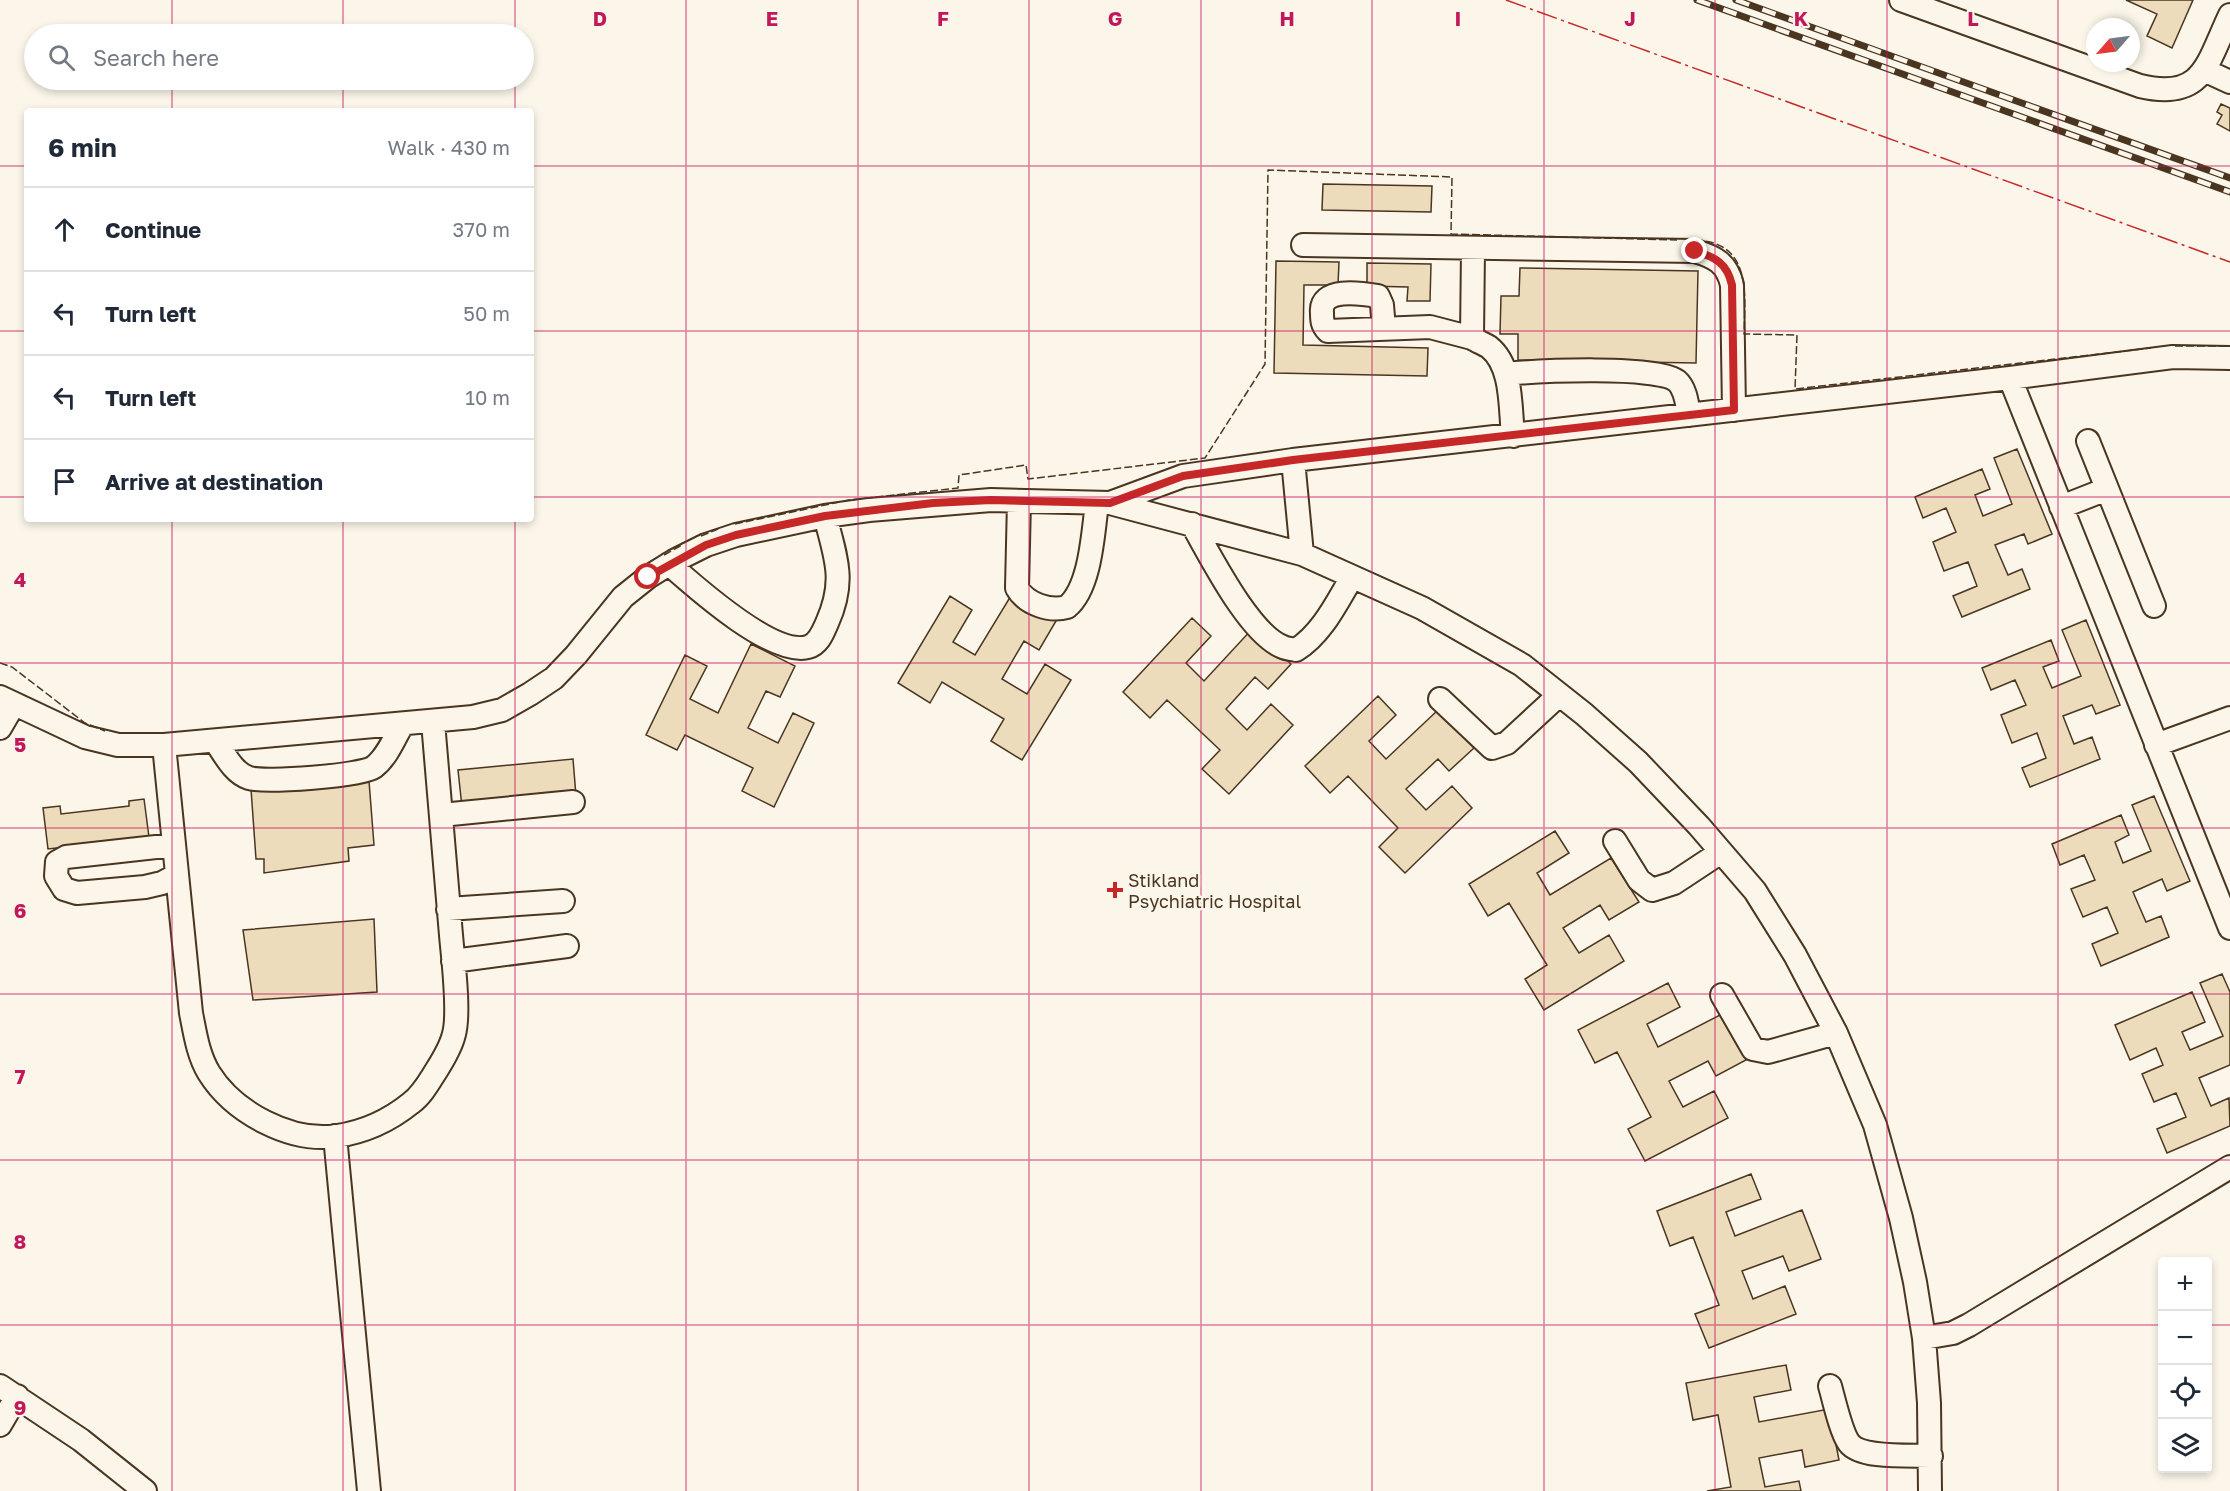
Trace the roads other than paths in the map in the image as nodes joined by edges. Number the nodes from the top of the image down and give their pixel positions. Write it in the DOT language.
graph roads {
  1 [pos="1902,0"];
  2 [pos="2230,15"];
  3 [pos="2204,70"];
  4 [pos="2230,82"];
  5 [pos="1303,245"];
  6 [pos="1473,249"];
  7 [pos="1384,329"];
  8 [pos="1472,338"];
  9 [pos="2230,358"];
  10 [pos="1506,374"];
  11 [pos="2010,378"];
  12 [pos="1734,410"];
  13 [pos="1689,415"];
  14 [pos="1513,436"];
  15 [pos="2088,441"];
  16 [pos="1293,460"];
  17 [pos="2107,489"];
  18 [pos="1019,501"];
  19 [pos="1103,503"];
  20 [pos="2061,507"];
  21 [pos="825,516"];
  22 [pos="1192,524"];
  23 [pos="1302,554"];
  24 [pos="669,564"];
  25 [pos="1352,577"];
  26 [pos="2154,606"];
  27 [pos="1559,695"];
  28 [pos="1440,699"];
  29 [pos="7,700"];
  30 [pos="2230,718"];
  31 [pos="433,722"];
  32 [pos="402,725"];
  33 [pos="0,728"];
  34 [pos="215,741"];
  35 [pos="164,745"];
  36 [pos="2156,745"];
  37 [pos="573,802"];
  38 [pos="441,815"];
  39 [pos="1615,841"];
  40 [pos="174,845"];
  41 [pos="1721,852"];
  42 [pos="177,875"];
  43 [pos="2221,878"];
  44 [pos="563,901"];
  45 [pos="448,909"];
  46 [pos="2229,923"];
  47 [pos="567,946"];
  48 [pos="453,961"];
  49 [pos="1722,995"];
  50 [pos="1836,1033"];
  51 [pos="335,1136"];
  52 [pos="2230,1167"];
  53 [pos="1924,1338"];
  54 [pos="1830,1386"];
  55 [pos="9,1391"];
  56 [pos="0,1425"];
  57 [pos="1930,1456"];
  58 [pos="145,1491"];
  59 [pos="369,1491"];
  60 [pos="1930,1491"];
  1 -- 3 [label="street"];
  2 -- 3 [label="street"];
  3 -- 4 [label="street"];
  5 -- 6 [label="street"];
  6 -- 8 [label="street"];
  6 -- 12 [label="street"];
  7 -- 8 [label="street"];
  8 -- 10 [label="street"];
  9 -- 11 [label="street"];
  10 -- 13 [label="street"];
  10 -- 14 [label="street"];
  11 -- 12 [label="street"];
  11 -- 20 [label="street"];
  12 -- 13 [label="street"];
  13 -- 14 [label="street"];
  14 -- 16 [label="street"];
  15 -- 17 [label="street"];
  16 -- 19 [label="street"];
  16 -- 23 [label="street"];
  17 -- 20 [label="street"];
  17 -- 26 [label="street"];
  18 -- 19 [label="street"];
  18 -- 19 [label="street"];
  18 -- 21 [label="street"];
  19 -- 22 [label="street"];
  20 -- 36 [label="street"];
  21 -- 24 [label="street"];
  21 -- 24 [label="street"];
  22 -- 23 [label="street"];
  22 -- 25 [label="street"];
  23 -- 25 [label="street"];
  24 -- 31 [label="street"];
  25 -- 27 [label="street"];
  27 -- 28 [label="street"];
  27 -- 41 [label="street"];
  29 -- 33 [label="street"];
  29 -- 35 [label="street"];
  30 -- 36 [label="street"];
  31 -- 32 [label="street"];
  31 -- 38 [label="street"];
  32 -- 34 [label="street"];
  32 -- 34 [label="street"];
  34 -- 35 [label="street"];
  35 -- 40 [label="street"];
  36 -- 43 [label="street"];
  37 -- 38 [label="street"];
  38 -- 45 [label="street"];
  39 -- 41 [label="street"];
  40 -- 42 [label="street"];
  40 -- 42 [label="street"];
  41 -- 50 [label="street"];
  42 -- 51 [label="street"];
  43 -- 46 [label="street"];
  44 -- 45 [label="street"];
  45 -- 48 [label="street"];
  47 -- 48 [label="street"];
  48 -- 51 [label="street"];
  49 -- 50 [label="street"];
  50 -- 53 [label="street"];
  51 -- 59 [label="street"];
  52 -- 53 [label="street"];
  53 -- 57 [label="street"];
  54 -- 57 [label="street"];
  55 -- 56 [label="street"];
  55 -- 58 [label="street"];
  57 -- 60 [label="street"];
}
